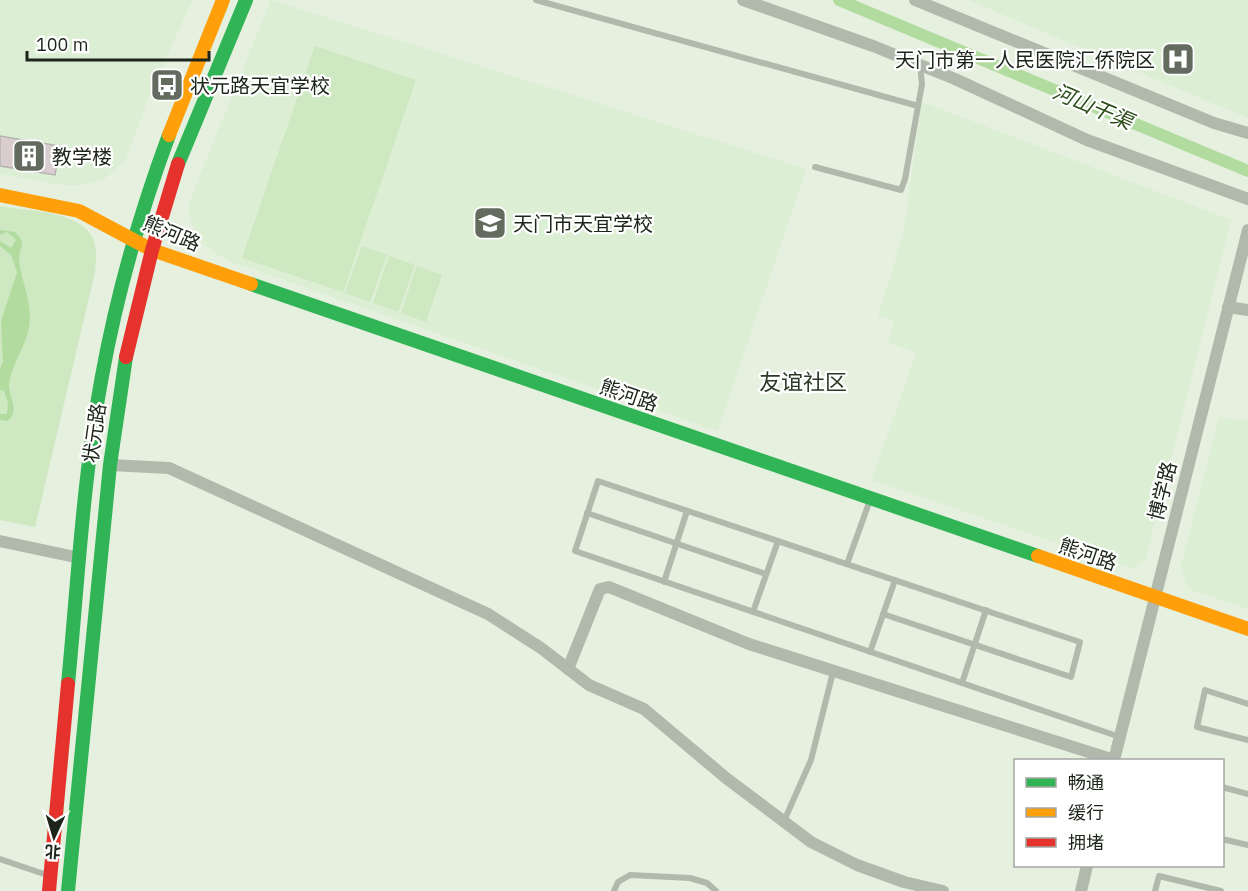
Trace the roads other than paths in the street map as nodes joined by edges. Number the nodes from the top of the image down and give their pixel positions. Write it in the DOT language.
graph roads {
  1 [pos="223,0"];
  2 [pos="246,0"];
  3 [pos="536,0"];
  4 [pos="743,0"];
  5 [pos="915,0"];
  6 [pos="920,65"];
  7 [pos="918,106"];
  8 [pos="1248,133"];
  9 [pos="814,167"];
  10 [pos="0,195"];
  11 [pos="1248,200"];
  12 [pos="1248,230"];
  13 [pos="134,240"];
  14 [pos="152,250"];
  15 [pos="1228,307"];
  16 [pos="1248,310"];
  17 [pos="110,465"];
  18 [pos="870,499"];
  19 [pos="687,511"];
  20 [pos="587,513"];
  21 [pos="0,541"];
  22 [pos="778,541"];
  23 [pos="676,543"];
  24 [pos="80,558"];
  25 [pos="847,564"];
  26 [pos="766,574"];
  27 [pos="895,580"];
  28 [pos="663,582"];
  29 [pos="1155,598"];
  30 [pos="986,610"];
  31 [pos="753,612"];
  32 [pos="883,614"];
  33 [pos="1248,629"];
  34 [pos="975,644"];
  35 [pos="870,652"];
  36 [pos="568,669"];
  37 [pos="833,672"];
  38 [pos="962,683"];
  39 [pos="1248,704"];
  40 [pos="1120,737"];
  41 [pos="1248,740"];
  42 [pos="1111,759"];
  43 [pos="1114,759"];
  44 [pos="1224,788"];
  45 [pos="1248,794"];
  46 [pos="784,821"];
  47 [pos="1224,839"];
  48 [pos="1248,845"];
  49 [pos="0,859"];
  50 [pos="1087,867"];
  51 [pos="51,876"];
  52 [pos="49,891"];
  53 [pos="68,891"];
  54 [pos="614,891"];
  55 [pos="716,891"];
  56 [pos="943,891"];
  57 [pos="1081,891"];
  58 [pos="1155,891"];
  59 [pos="1221,891"];
  1 -- 13 [label="main road, 状元路"];
  2 -- 14 [label="main road, 状元路"];
  3 -- 7 [label="lane"];
  4 -- 6 [label="street"];
  5 -- 8 [label="street"];
  6 -- 7 [label="lane"];
  6 -- 11 [label="street"];
  7 -- 9 [label="lane"];
  10 -- 13 [label="main road, 熊河路"];
  12 -- 15 [label="street, 博学路"];
  13 -- 14 [label="main road, 熊河路"];
  13 -- 24 [label="main road, 状元路"];
  14 -- 17 [label="main road, 状元路"];
  14 -- 18 [label="main road, 熊河路"];
  15 -- 16 [label="street"];
  15 -- 29 [label="street, 博学路"];
  17 -- 36 [label="street"];
  17 -- 53 [label="main road, 状元路"];
  18 -- 25 [label="lane"];
  18 -- 29 [label="main road, 熊河路"];
  19 -- 20 [label="lane"];
  19 -- 22 [label="lane"];
  19 -- 23 [label="lane"];
  20 -- 23 [label="lane"];
  20 -- 28 [label="lane"];
  21 -- 24 [label="street"];
  22 -- 25 [label="lane"];
  22 -- 26 [label="lane"];
  23 -- 26 [label="lane"];
  23 -- 28 [label="lane"];
  24 -- 51 [label="main road, 状元路"];
  25 -- 27 [label="lane"];
  26 -- 31 [label="lane"];
  27 -- 30 [label="lane"];
  27 -- 32 [label="lane"];
  28 -- 31 [label="lane"];
  29 -- 33 [label="main road, 熊河路"];
  29 -- 40 [label="street, 博学路"];
  30 -- 34 [label="lane"];
  30 -- 34 [label="lane"];
  31 -- 35 [label="lane"];
  32 -- 34 [label="lane"];
  32 -- 35 [label="lane"];
  34 -- 38 [label="lane"];
  35 -- 38 [label="lane"];
  36 -- 37 [label="street"];
  36 -- 46 [label="street"];
  37 -- 42 [label="street"];
  37 -- 46 [label="lane"];
  38 -- 40 [label="lane"];
  39 -- 41 [label="lane"];
  40 -- 43 [label="street, 博学路"];
  44 -- 45 [label="lane"];
  46 -- 56 [label="street"];
  47 -- 48 [label="lane"];
  49 -- 51 [label="lane"];
  50 -- 57 [label="street"];
  51 -- 52 [label="main road, 状元路"];
  54 -- 55 [label="lane"];
  58 -- 59 [label="lane"];
}
